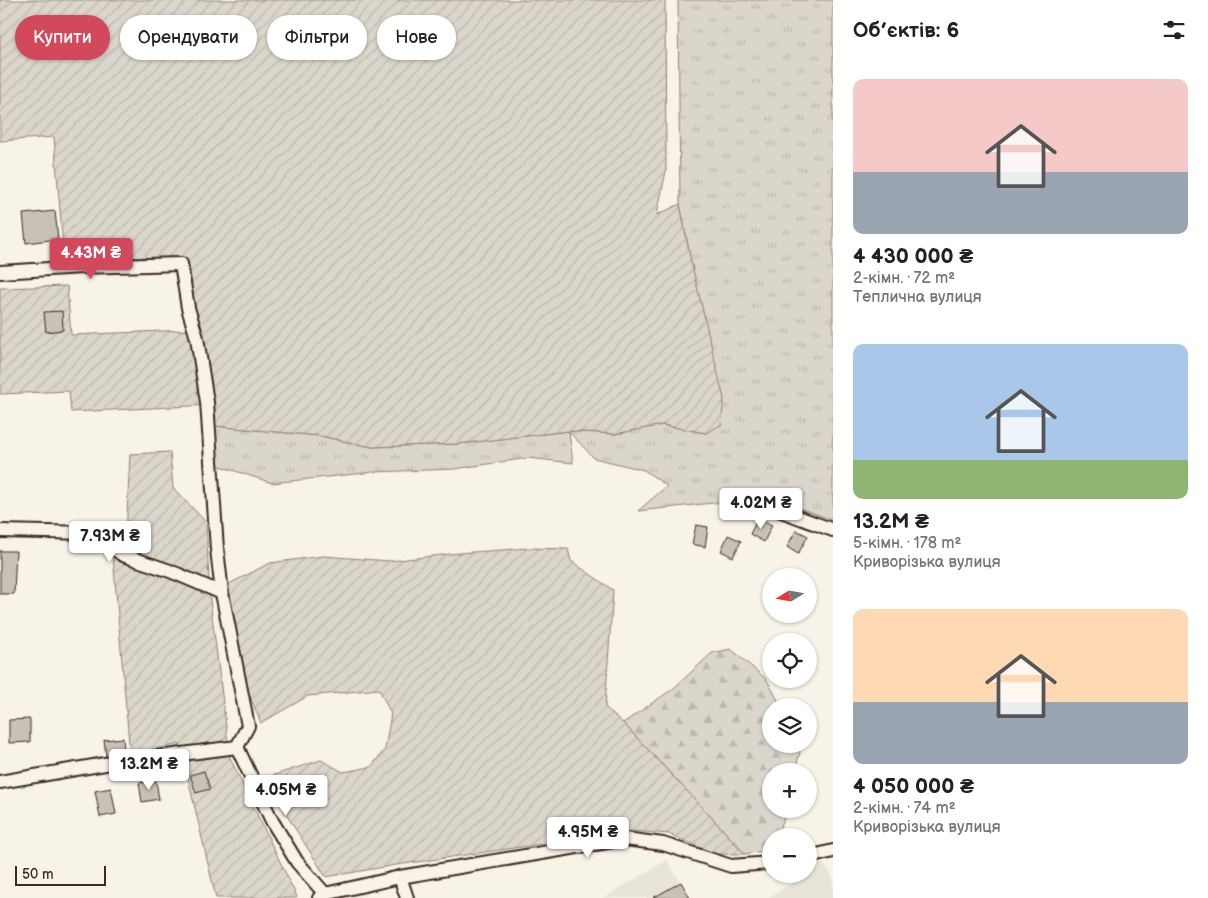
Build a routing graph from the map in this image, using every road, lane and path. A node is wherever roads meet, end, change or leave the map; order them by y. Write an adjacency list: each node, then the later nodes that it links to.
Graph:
1 (0, 272): 5 (street)
2 (765, 505): 3 (street)
3 (833, 530)
4 (0, 531): 5 (street)
5 (222, 593): 6 (street)
6 (237, 747): 7 (street); 12 (street)
7 (0, 782)
8 (833, 851): 9 (street)
9 (817, 855)
10 (762, 864): 11 (street)
11 (400, 877): 12 (street); 13 (street)
12 (322, 896)
13 (407, 898)

